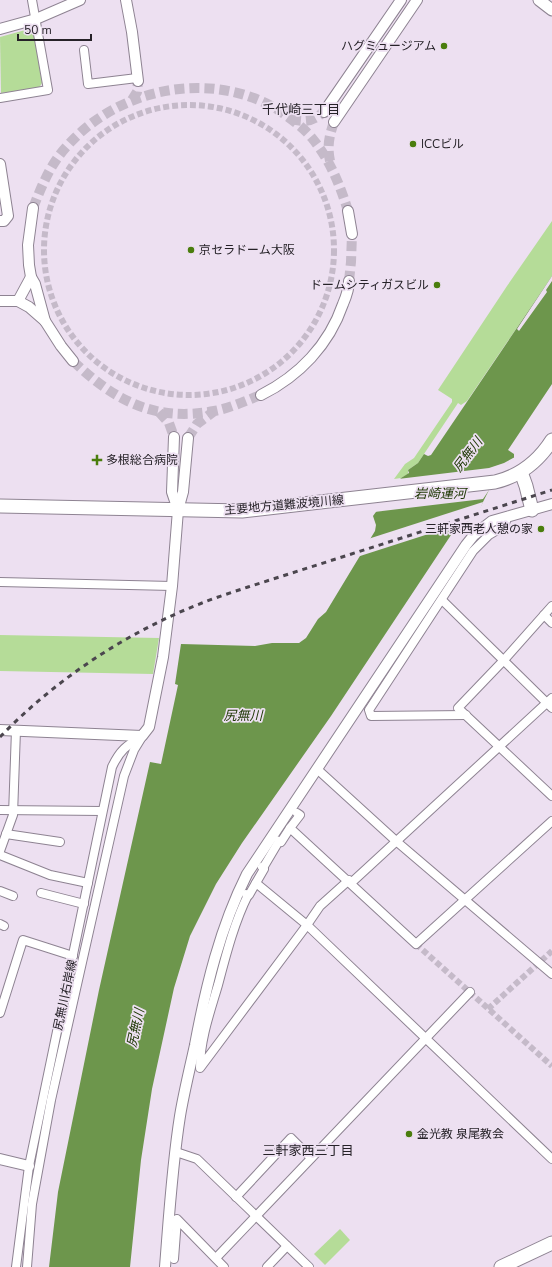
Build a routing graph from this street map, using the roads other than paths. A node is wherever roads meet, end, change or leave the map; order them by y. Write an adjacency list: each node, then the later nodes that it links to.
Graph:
1 (32, 0): 8 (street)
2 (80, 0): 8 (street)
3 (126, 0): 11 (street)
4 (401, 0): 13 (street)
5 (417, 0): 14 (street)
6 (539, 0): 7 (main road)
7 (552, 10)
8 (36, 19): 9 (street); 12 (street)
9 (0, 29)
10 (84, 50): 11 (street)
11 (138, 80)
12 (0, 98)
13 (324, 112)
14 (334, 122)
15 (0, 164): 18 (street)
16 (33, 208): 20 (street)
17 (348, 211): 19 (street)
18 (0, 221)
19 (352, 234)
20 (31, 277): 23 (street); 24 (street)
21 (349, 281): 26 (street)
22 (0, 301): 23 (street)
23 (18, 301): 24 (street)
24 (45, 322): 25 (street)
25 (74, 361)
26 (261, 396)
27 (174, 437): 33 (street)
28 (188, 438): 33 (street)
29 (550, 447): 30 (main road, 主要地方道難波境川線)
30 (521, 472): 33 (main road, 主要地方道難波境川線); 34 (main road)
31 (552, 504): 34 (street)
32 (0, 506): 33 (main road, 主要地方道難波境川線)
33 (178, 510): 37 (street)
34 (532, 510): 35 (street)
35 (508, 516): 38 (street); 49 (street)
36 (0, 582): 37 (street)
37 (172, 586): 47 (street)
38 (442, 600): 42 (street); 44 (street)
39 (552, 606): 40 (street)
40 (544, 615): 41 (street); 42 (street)
41 (552, 623)
42 (504, 660): 43 (street); 44 (street)
43 (550, 703): 48 (street)
44 (466, 715): 48 (street)
45 (0, 730): 46 (street)
46 (16, 730): 47 (street); 52 (street)
47 (142, 736): 53 (street, 尻無川右岸線); 89 (street, 尻無川右岸線)
48 (500, 746): 50 (street); 58 (street)
49 (317, 769): 56 (street); 58 (street)
50 (552, 796)
51 (0, 810): 52 (street)
52 (14, 811): 53 (street); 57 (street)
53 (102, 811): 63 (street, 尻無川右岸線)
54 (297, 814): 56 (street)
55 (552, 821): 68 (street)
56 (287, 825): 62 (street); 64 (street); 76 (street)
57 (6, 834): 59 (street); 60 (street)
58 (396, 841): 62 (street); 68 (street)
59 (60, 842)
60 (0, 851)
61 (0, 855): 63 (street)
62 (350, 882): 68 (street); 70 (street)
63 (88, 883): 69 (street, 尻無川右岸線)
64 (256, 883): 70 (street); 70 (street)
65 (0, 891): 67 (street)
66 (41, 893): 69 (street)
67 (13, 896)
68 (464, 900): 72 (street)
69 (84, 904): 71 (street, 尻無川右岸線)
70 (308, 925): 75 (street)
71 (73, 956): 74 (street); 80 (street, 尻無川右岸線)
72 (552, 974)
73 (470, 992): 75 (street)
74 (0, 1013)
75 (426, 1038): 77 (street); 78 (street)
76 (176, 1152): 81 (street); 90 (street)
77 (551, 1155)
78 (311, 1158): 81 (street); 82 (street)
79 (0, 1159): 80 (street)
80 (29, 1166): 88 (street, 尻無川右岸線)
81 (236, 1197): 82 (street)
82 (256, 1216): 84 (street); 85 (street)
83 (552, 1243): 93 (main road)
84 (287, 1246): 87 (street); 92 (street)
85 (216, 1258): 86 (street); 91 (street)
86 (174, 1259)
87 (307, 1266)
88 (16, 1267)
89 (26, 1267)
90 (165, 1267)
91 (224, 1267)
92 (267, 1267)
93 (501, 1267)

